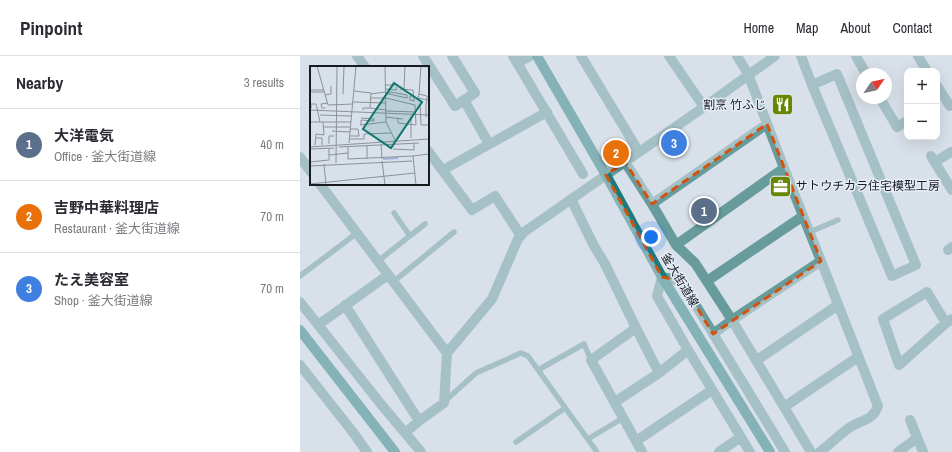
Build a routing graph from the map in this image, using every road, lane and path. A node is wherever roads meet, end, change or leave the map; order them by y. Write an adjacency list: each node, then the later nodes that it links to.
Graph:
1 (357, 56): 14 (street)
2 (423, 56): 20 (street)
3 (452, 56): 20 (street)
4 (530, 56): 13 (street)
5 (537, 56): 37 (street, 釜大街道線)
6 (581, 56): 29 (street)
7 (669, 56): 23 (street)
8 (737, 56): 17 (street)
9 (774, 56): 17 (street)
10 (801, 56): 18 (street)
11 (918, 56): 16 (street)
12 (858, 57): 15 (street)
13 (515, 60): 24 (street)
14 (365, 66)
15 (863, 68)
16 (925, 68)
17 (748, 74): 23 (street); 26 (street)
18 (812, 84): 18 (street)
19 (940, 91): 22 (street)
20 (464, 100): 27 (street)
21 (884, 104): 25 (street)
22 (950, 106)
23 (704, 107): 29 (street)
24 (547, 112): 27 (street); 36 (street)
25 (904, 122)
26 (767, 124): 33 (street); 41 (street)
27 (489, 144): 34 (street)
28 (429, 152): 34 (street)
29 (639, 152): 32 (street)
30 (951, 152): 39 (street)
31 (300, 157): 35 (street)
32 (625, 162): 37 (street); 41 (street)
33 (784, 168): 43 (street); 51 (street)
34 (443, 170): 50 (street)
35 (310, 171)
36 (583, 174)
37 (606, 175): 40 (street); 55 (street, 釜大街道線)
38 (324, 186): 48 (street)
39 (952, 190)
40 (571, 199): 50 (street); 64 (street)
41 (652, 204): 51 (street)
42 (394, 213): 49 (lane)
43 (803, 216): 47 (street); 57 (street)
44 (838, 220): 47 (lane)
45 (425, 224): 49 (lane)
46 (454, 232): 56 (lane)
47 (810, 232): 53 (street)
48 (357, 234): 52 (street); 54 (lane)
49 (410, 236): 52 (lane)
50 (521, 236): 68 (street)
51 (676, 245): 57 (street)
52 (378, 261): 56 (street)
53 (821, 261): 60 (street); 61 (street)
54 (300, 276)
55 (662, 277): 66 (street); 67 (street); 96 (street, 釜大街道線)
56 (391, 278): 59 (street); 68 (street)
57 (707, 280): 61 (street)
58 (300, 302): 63 (street)
59 (345, 305): 63 (street); 82 (street)
60 (838, 305): 69 (street); 71 (street)
61 (732, 320): 66 (street); 71 (street)
62 (949, 321): 62 (street)
63 (318, 325): 83 (street)
64 (636, 328): 70 (street); 74 (street)
65 (300, 330): 90 (street)
66 (713, 334): 97 (street)
67 (688, 350): 74 (street); 75 (street)
68 (447, 353): 77 (street)
69 (858, 357): 78 (street); 99 (street)
70 (591, 360): 73 (lane); 76 (street)
71 (757, 360): 78 (street)
72 (300, 364): 89 (street)
73 (538, 370): 77 (lane); 79 (lane)
74 (658, 372): 76 (street)
75 (712, 390): 84 (street); 87 (street)
76 (615, 402): 80 (street)
77 (444, 403): 82 (street)
78 (784, 407): 98 (street)
79 (566, 408): 86 (lane); 88 (lane)
80 (623, 418): 86 (lane); 87 (street)
81 (910, 420): 85 (street)
82 (419, 421): 83 (street)
83 (405, 434): 91 (street)
84 (741, 437): 94 (street); 95 (street)
85 (917, 438): 100 (street); 101 (street)
86 (588, 439): 92 (lane)
87 (636, 441): 93 (street)
88 (516, 442)
89 (367, 452)
90 (395, 452)
91 (421, 452)
92 (597, 452)
93 (642, 452)
94 (719, 452)
95 (750, 452)
96 (770, 452)
97 (785, 452)
98 (812, 452)
99 (820, 452)
100 (898, 452)
101 (923, 452)

